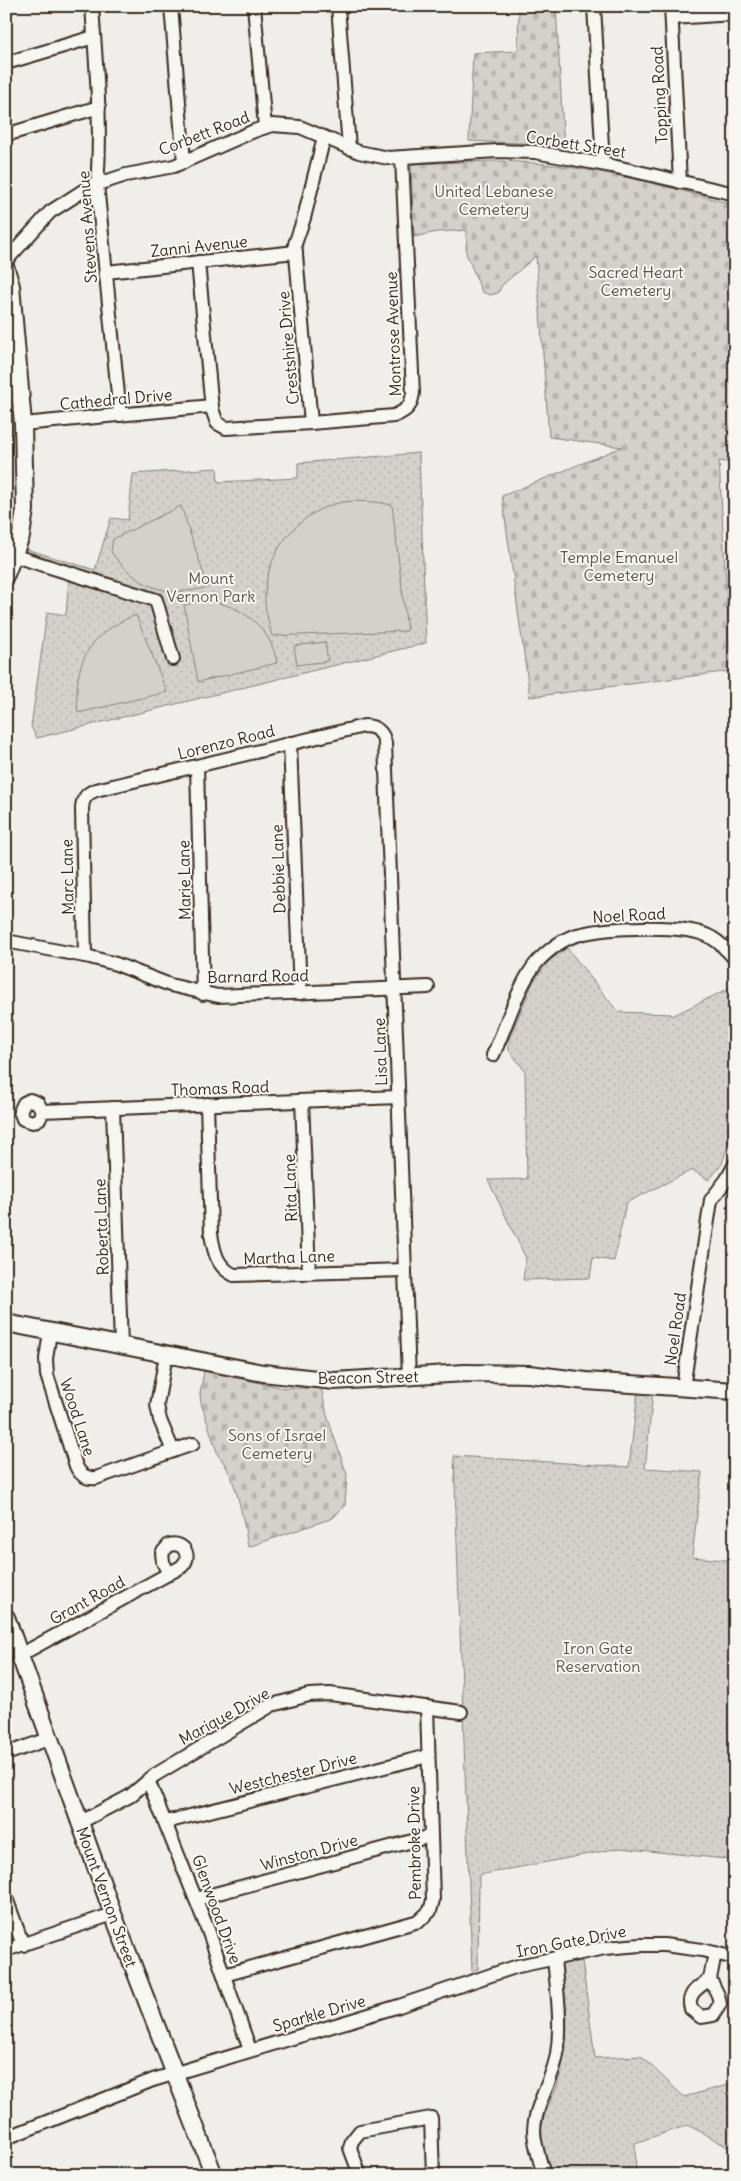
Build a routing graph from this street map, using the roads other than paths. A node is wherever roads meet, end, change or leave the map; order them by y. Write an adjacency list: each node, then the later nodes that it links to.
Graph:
1 (92, 6): 8 (street, Stevens Avenue)
2 (171, 6): 16 (street)
3 (254, 6): 11 (street)
4 (338, 6): 14 (street)
5 (594, 6): 17 (street)
6 (672, 12): 7 (street); 18 (street, Topping Road)
7 (734, 14)
8 (94, 37): 9 (street); 10 (street, Stevens Avenue)
9 (6, 63)
10 (99, 107): 12 (street); 19 (street, Stevens Avenue)
11 (265, 127): 13 (street, Corbett Road); 16 (street, Corbett Road)
12 (9, 134)
13 (324, 137): 14 (street, Corbett Road); 21 (street, Crestshire Drive)
14 (349, 148): 15 (street, Corbett Road)
15 (406, 157): 17 (street, Corbett Street); 29 (street, Montrose Avenue)
16 (184, 162): 19 (street, Corbett Road)
17 (602, 164): 18 (street, Corbett Street)
18 (680, 182): 20 (street, Corbett Street)
19 (97, 184): 22 (street, Corbett Road); 25 (street, Stevens Avenue)
20 (735, 194)
21 (296, 252): 23 (street, Zanni Avenue); 29 (street, Crestshire Drive)
22 (6, 261)
23 (198, 262): 25 (street, Zanni Avenue); 27 (street, Crestshire Drive)
24 (6, 268): 26 (main road)
25 (106, 272): 28 (street, Stevens Avenue)
26 (10, 303): 30 (main road)
27 (212, 406): 28 (street, Cathedral Drive); 29 (street, Crestshire Drive)
28 (120, 415): 30 (street, Cathedral Drive)
29 (312, 423)
30 (23, 424): 31 (main road)
31 (14, 556): 32 (main road); 33 (street)
32 (6, 574)
33 (173, 660)
34 (377, 729): 35 (street, Lorenzo Road); 42 (street, Lisa Lane)
35 (290, 744): 36 (street, Lorenzo Road); 43 (street, Debbie Lane)
36 (197, 766): 37 (street, Lorenzo Road); 44 (street, Marie Lane)
37 (85, 797): 39 (street, Marc Lane)
38 (6, 941): 39 (street, Barnard Road)
39 (85, 956): 44 (street, Barnard Road)
40 (735, 958): 45 (street, Noel Road)
41 (428, 987): 42 (street, Barnard Road)
42 (394, 988): 43 (street, Barnard Road); 46 (street, Lisa Lane)
43 (300, 993): 44 (street, Barnard Road)
44 (203, 994)
45 (493, 1055)
46 (398, 1097): 47 (street, Thomas Road); 52 (street, Lisa Lane)
47 (302, 1101): 48 (street, Thomas Road); 53 (street, Rita Lane)
48 (207, 1104): 49 (street, Thomas Road); 53 (street, Martha Lane)
49 (113, 1108): 50 (street, Thomas Road); 56 (street, Roberta Lane)
50 (42, 1111)
51 (735, 1164): 59 (street, Noel Road)
52 (405, 1270): 53 (street, Martha Lane); 58 (street, Lisa Lane)
53 (309, 1273)
54 (6, 1323): 55 (main road, Beacon Street)
55 (50, 1332): 56 (main road, Beacon Street); 62 (street, Wood Lane)
56 (121, 1346): 57 (main road, Beacon Street)
57 (166, 1354): 58 (main road, Beacon Street); 62 (street)
58 (409, 1378): 59 (main road, Beacon Street)
59 (682, 1388): 60 (main road, Beacon Street)
60 (735, 1391)
61 (193, 1444): 62 (street, Wood Lane)
62 (173, 1451)
63 (169, 1574): 65 (street, Grant Road)
64 (6, 1617): 65 (main road, Mount Vernon Street)
65 (20, 1655): 68 (main road, Mount Vernon Street)
66 (427, 1707): 67 (street, Marique Drive); 70 (street, Pembroke Drive); 71 (street, Marique Drive)
67 (461, 1712)
68 (51, 1738): 69 (street); 73 (main road, Mount Vernon Street)
69 (6, 1754)
70 (428, 1756): 72 (street, Westchester Drive); 74 (street, Pembroke Drive)
71 (148, 1780): 72 (street, Glenwood Drive); 73 (street, Marique Drive)
72 (166, 1822): 76 (street, Glenwood Drive)
73 (79, 1823): 77 (main road, Mount Vernon Street)
74 (431, 1836): 76 (street, Winston Drive); 83 (street, Pembroke Drive)
75 (6, 1898): 78 (street)
76 (196, 1899): 83 (street, Glenwood Drive)
77 (113, 1914): 78 (street); 87 (main road, Mount Vernon Street)
78 (23, 1945): 79 (street)
79 (6, 1950)
80 (715, 1953): 81 (street, Iron Gate Drive); 82 (street, Iron Gate Drive); 84 (street)
81 (735, 1958)
82 (554, 1959): 85 (street, Iron Gate Drive); 92 (street)
83 (224, 1975): 86 (street, Glenwood Drive)
84 (710, 1979)
85 (473, 1981): 86 (street, Sparkle Drive)
86 (250, 2050): 87 (street, Sparkle Drive)
87 (174, 2074): 88 (street, Sparkle Drive); 89 (main road, Mount Vernon Street)
88 (6, 2138)
89 (214, 2175)
90 (360, 2175): 91 (street)
91 (433, 2175)
92 (544, 2175)

